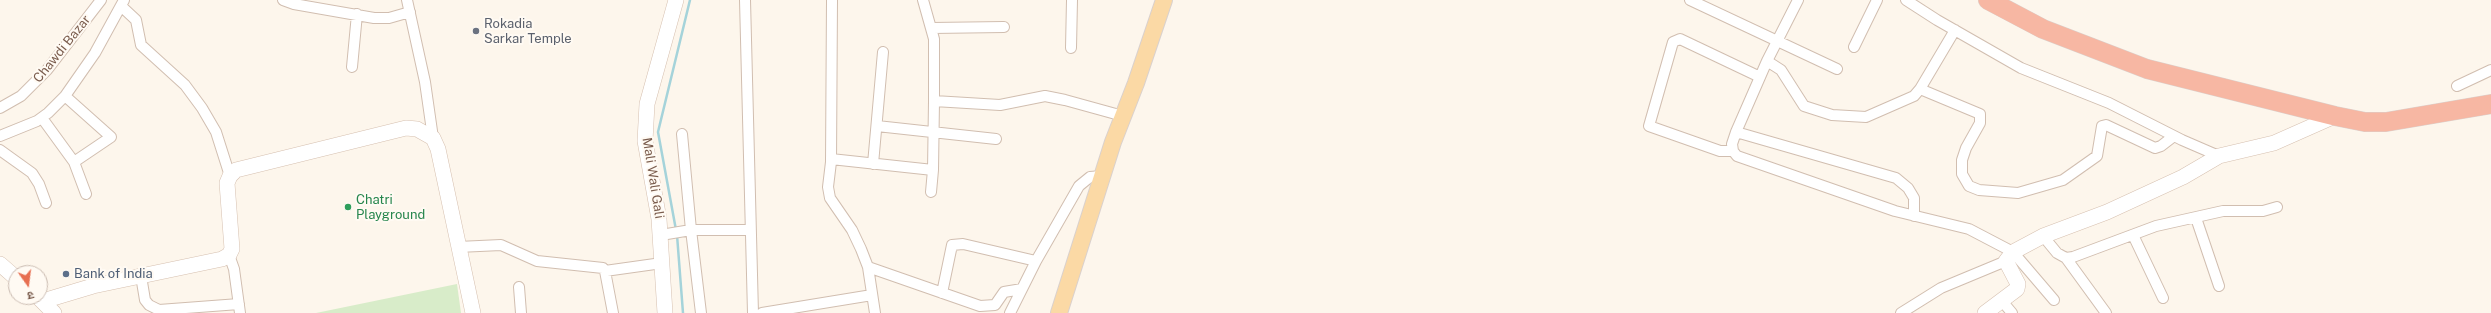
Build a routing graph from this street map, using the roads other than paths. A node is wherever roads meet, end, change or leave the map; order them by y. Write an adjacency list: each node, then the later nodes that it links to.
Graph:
1 (101, 0): 35 (street, Chawdi Bazar)
2 (283, 0): 17 (street)
3 (407, 0): 16 (street)
4 (676, 0): 63 (street, Mali Wali Gali)
5 (745, 0): 62 (street)
6 (832, 0): 50 (street)
7 (923, 0): 19 (street)
8 (1072, 0): 23 (street)
9 (1164, 0): 36 (main road)
10 (1690, 0): 21 (street)
11 (1798, 0): 21 (street)
12 (1877, 0): 22 (street)
13 (1906, 0): 20 (street)
14 (1988, 0): 37 (highway)
15 (123, 3): 32 (street); 54 (street)
16 (410, 12): 17 (street); 45 (street)
17 (357, 14): 26 (street)
18 (1004, 27): 19 (street)
19 (932, 28): 33 (street)
20 (1955, 30): 31 (street); 44 (street)
21 (1776, 42): 25 (street); 27 (street)
22 (1854, 47)
23 (1071, 48)
24 (883, 52): 39 (street)
25 (1767, 60): 29 (street); 31 (street)
26 (352, 67)
27 (1837, 69)
28 (2491, 70): 30 (street)
29 (1760, 77): 40 (street); 48 (street)
30 (2457, 86)
31 (1920, 89): 44 (street)
32 (65, 96): 38 (street); 51 (street)
33 (934, 101): 36 (street); 41 (street)
34 (2491, 104): 37 (highway)
35 (0, 108)
36 (1123, 116): 55 (main road)
37 (2335, 116): 49 (street)
38 (42, 118): 43 (street); 51 (street)
39 (876, 126): 41 (street); 52 (street)
40 (1736, 132): 48 (street); 60 (street)
41 (935, 133): 46 (street); 53 (street)
42 (682, 134): 63 (street)
43 (0, 136)
44 (2174, 136): 49 (street)
45 (433, 138): 54 (street); 66 (street)
46 (996, 139)
47 (0, 150): 58 (street)
48 (1732, 152): 60 (street)
49 (2218, 156): 65 (street)
50 (831, 159): 52 (street); 73 (street)
51 (74, 162): 57 (street)
52 (872, 164): 53 (street)
53 (933, 170): 56 (street)
54 (230, 176): 67 (street)
55 (1102, 176): 70 (street); 98 (main road)
56 (931, 192)
57 (86, 194)
58 (46, 203)
59 (2277, 207): 61 (street)
60 (1914, 216): 68 (street)
61 (2196, 218): 64 (street); 77 (street)
62 (750, 230): 63 (street); 94 (street)
63 (676, 232): 71 (street, Mali Wali Gali); 93 (street)
64 (2133, 235): 69 (street); 83 (street)
65 (2043, 236): 68 (street); 69 (street)
66 (458, 246): 75 (street); 89 (street)
67 (229, 255): 76 (street); 87 (street)
68 (2009, 256): 84 (street); 86 (street); 99 (street)
69 (2066, 258): 101 (street)
70 (1036, 261): 79 (street); 80 (street)
71 (662, 263): 75 (street); 92 (street, Mali Wali Gali)
72 (0, 264): 74 (street)
73 (868, 266): 80 (street); 81 (street)
74 (8, 271)
75 (605, 271): 91 (street)
76 (141, 276): 82 (street); 87 (street)
77 (2219, 286)
78 (519, 287): 90 (street)
79 (1022, 289): 80 (street); 97 (street)
80 (942, 293)
81 (872, 295): 95 (street); 96 (street)
82 (48, 297)
83 (2163, 298)
84 (2054, 300)
85 (46, 305): 88 (street)
86 (2007, 307): 100 (street)
87 (239, 308)
88 (54, 313)
89 (473, 313)
90 (521, 313)
91 (613, 313)
92 (665, 313)
93 (701, 313)
94 (753, 313)
95 (762, 313)
96 (875, 313)
97 (1010, 313)
98 (1059, 313)
99 (1901, 313)
100 (1985, 313)
101 (2106, 313)

